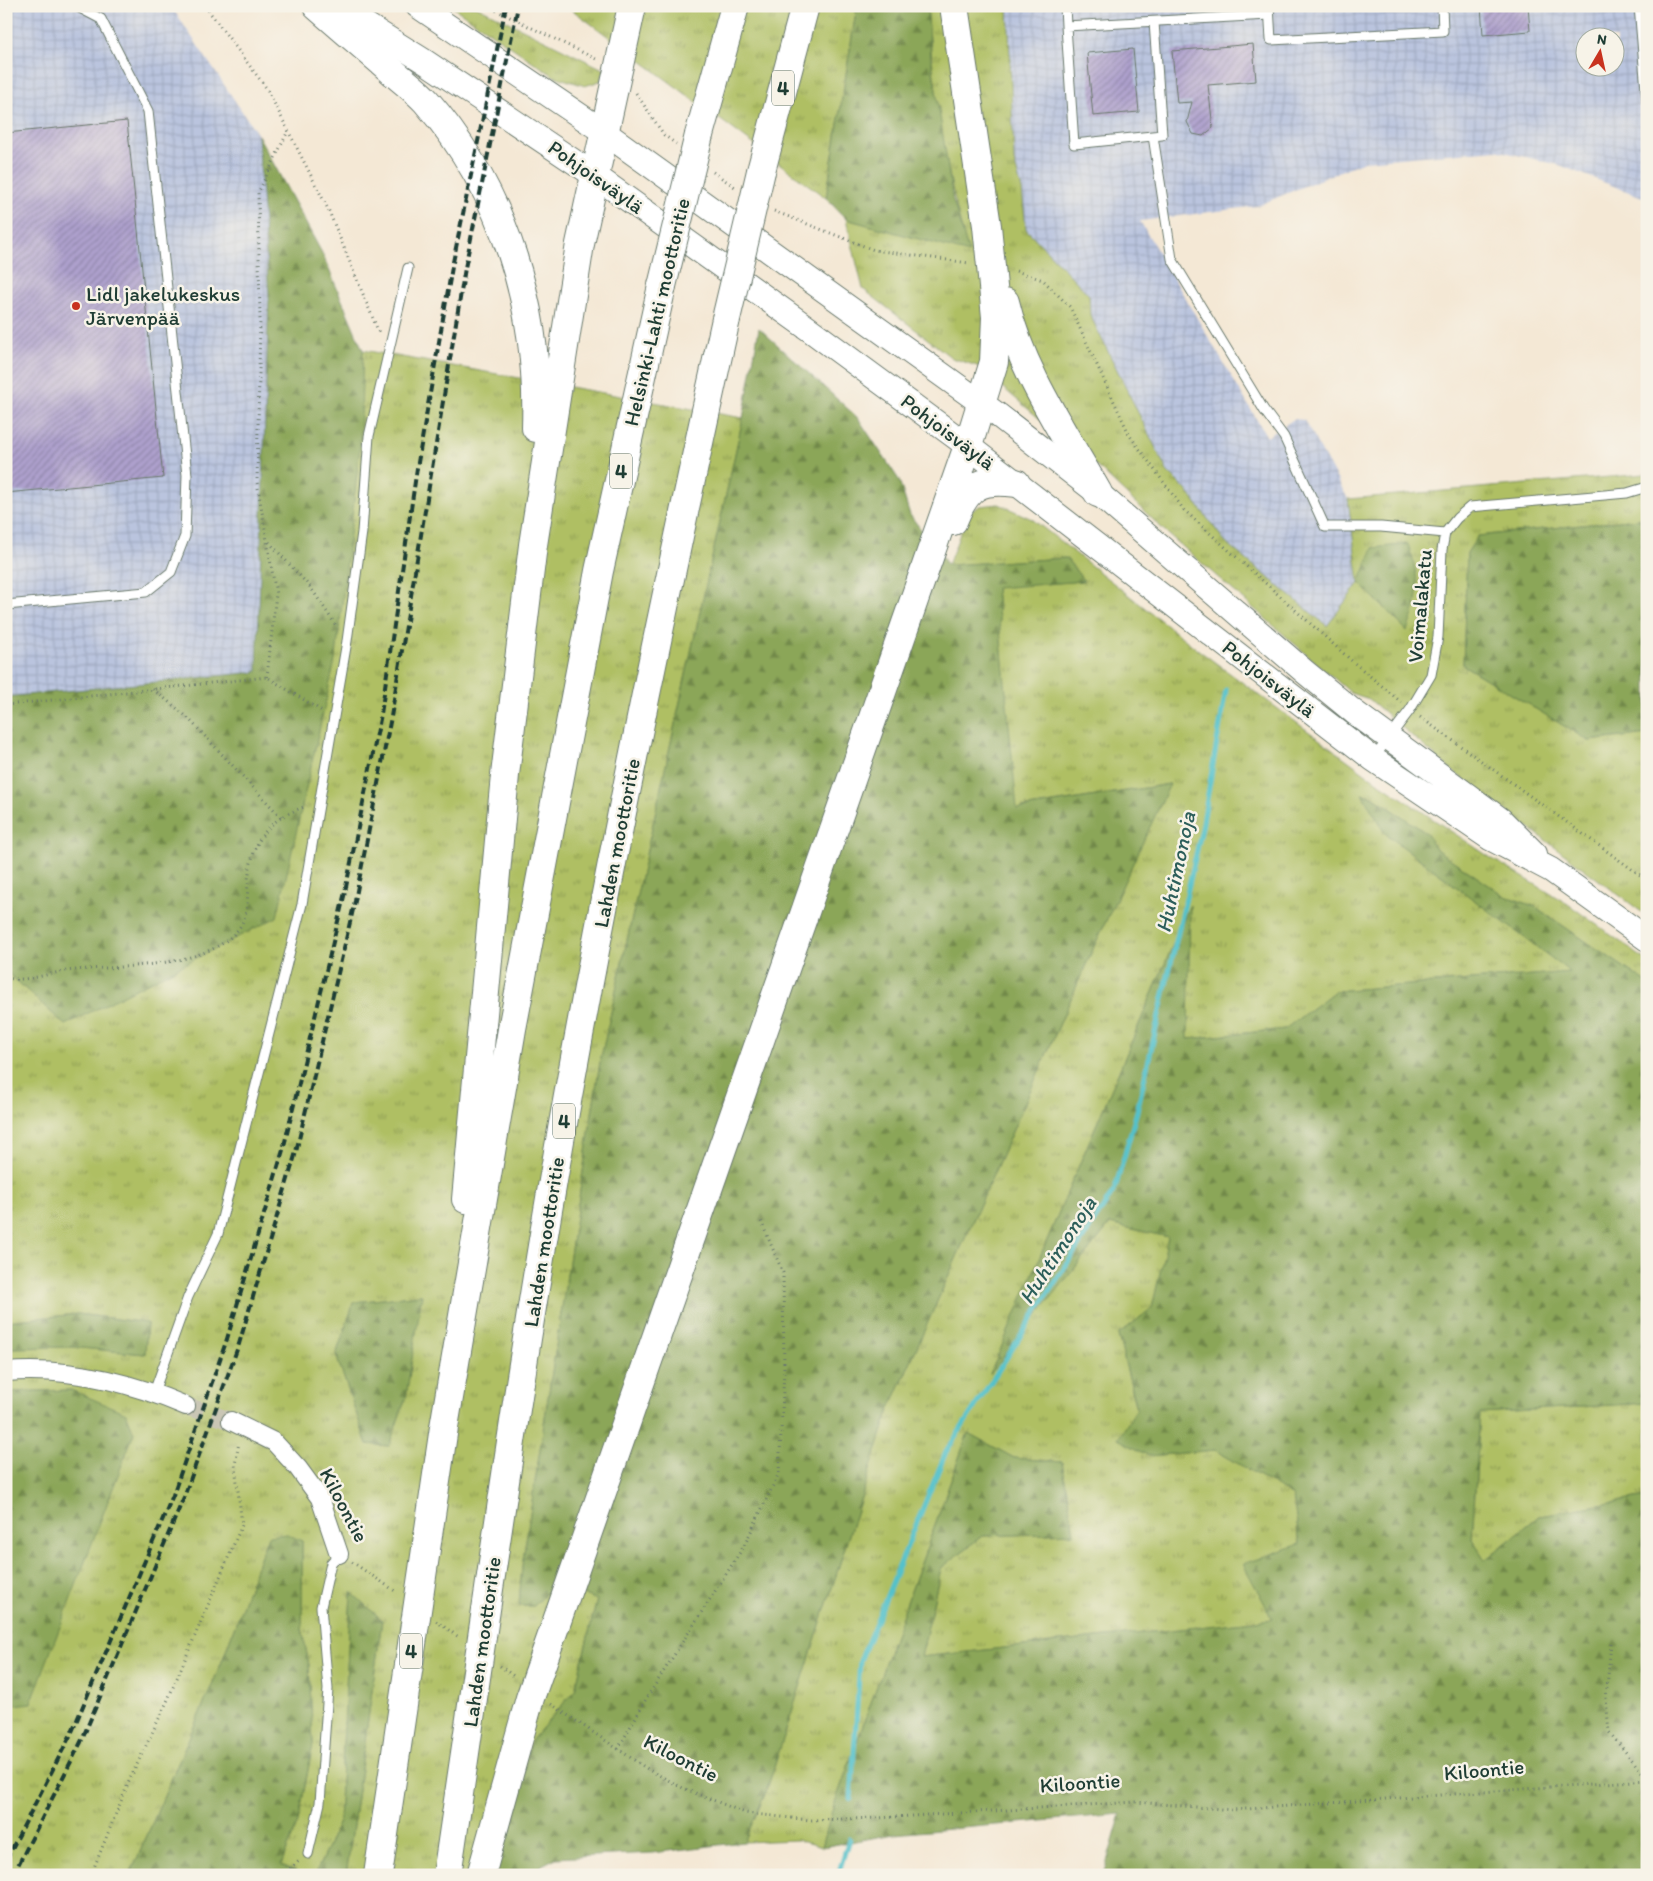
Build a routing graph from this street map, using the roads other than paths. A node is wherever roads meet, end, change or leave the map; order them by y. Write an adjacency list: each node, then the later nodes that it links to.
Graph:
1 (76, 6): 29 (lane)
2 (317, 6): 27 (highway)
3 (336, 6): 18 (main road, Pohjoisväylä)
4 (418, 6): 16 (main road, Pohjoisväylä)
5 (632, 6): 16 (highway)
6 (735, 6): 38 (highway, Helsinki-Lahti moottoritie / 4, bridge)
7 (805, 6): 42 (highway, Lahden moottoritie / 4, bridge)
8 (954, 6): 19 (highway)
9 (1065, 6): 14 (lane)
10 (1442, 6): 12 (lane)
11 (1638, 6): 15 (lane)
12 (1269, 10): 13 (lane)
13 (1154, 22): 14 (lane); 17 (lane)
14 (1066, 26): 17 (lane)
15 (1647, 102)
16 (604, 132): 18 (highway); 21 (main road, Pohjoisväylä)
17 (1153, 136): 26 (lane)
18 (594, 175): 22 (main road, Pohjoisväylä); 27 (highway)
19 (986, 226): 21 (highway); 25 (highway)
20 (408, 268): 35 (lane)
21 (982, 404): 22 (highway); 25 (main road, Pohjoisväylä)
22 (968, 446): 23 (main road, Pohjoisväylä); 28 (highway)
23 (1016, 483): 28 (highway); 31 (main road, Pohjoisväylä)
24 (1647, 487): 26 (lane, Voimalakatu)
25 (1098, 493): 30 (main road, Pohjoisväylä)
26 (1445, 533): 30 (lane, Voimalakatu)
27 (532, 545): 38 (highway)
28 (932, 550): 43 (highway)
29 (6, 605)
30 (1389, 738): 31 (lane, Voimalakatu); 32 (main road, Pohjoisväylä)
31 (1374, 759): 32 (main road, Pohjoisväylä)
32 (1551, 870): 33 (main road, Pohjoisväylä)
33 (1647, 938)
34 (6, 1372): 35 (street)
35 (154, 1392): 36 (street)
36 (186, 1406)
37 (237, 1423): 39 (street, Kiloontie)
38 (444, 1427): 41 (highway, 4)
39 (339, 1554): 40 (lane)
40 (308, 1854)
41 (378, 1875)
42 (447, 1875)
43 (481, 1875)

